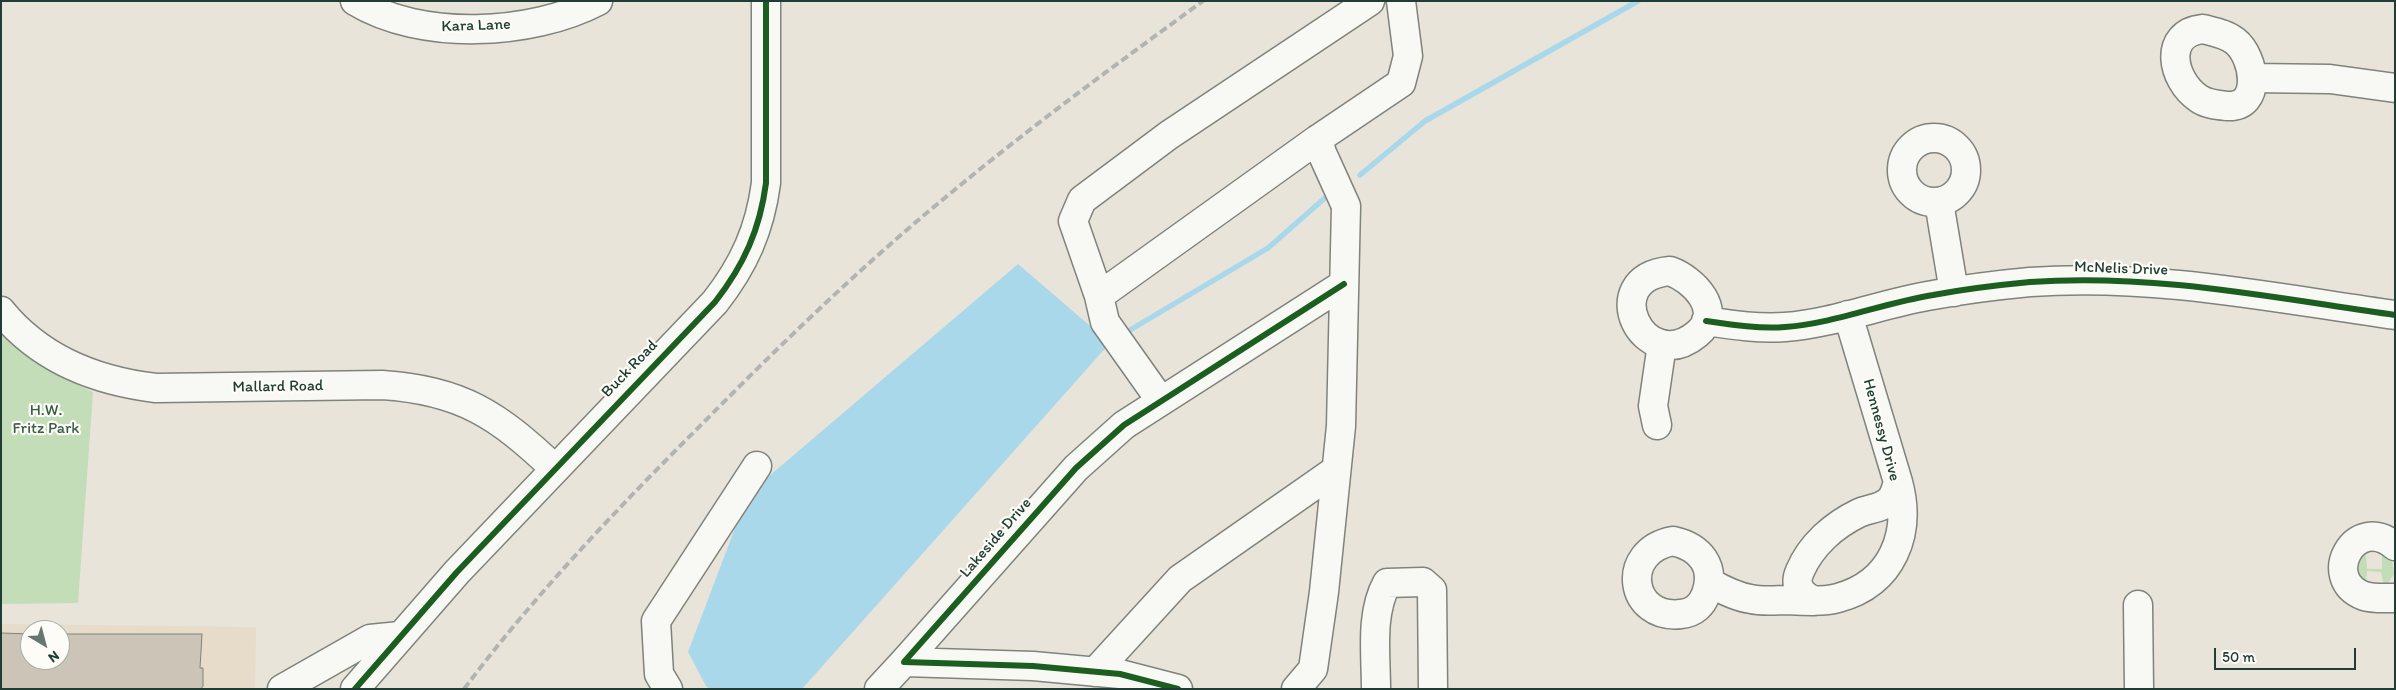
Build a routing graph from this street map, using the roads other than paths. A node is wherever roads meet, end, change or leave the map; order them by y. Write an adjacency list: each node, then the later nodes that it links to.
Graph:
1 (355, 1): 2 (street, Kara Lane)
2 (598, 1)
3 (766, 1): 21 (street, Buck Road)
4 (1370, 1): 12 (street)
5 (1401, 1): 8 (street)
6 (2252, 78): 7 (street)
7 (2395, 88)
8 (1320, 146): 10 (street); 12 (street)
9 (1939, 202): 11 (street)
10 (1344, 284): 18 (street, Lakeside Drive); 22 (street)
11 (1954, 292): 14 (street, McNelis Drive); 15 (street, McNelis Drive)
12 (1099, 296): 18 (street)
13 (1, 311): 21 (street, Mallard Road)
14 (1848, 315): 16 (street, McNelis Drive); 23 (street, Hennessy Drive)
15 (2395, 315)
16 (1706, 321): 17 (street); 17 (street)
17 (1662, 344): 19 (street)
18 (1161, 401): 30 (street, Lakeside Drive)
19 (1657, 425)
20 (757, 466): 31 (street)
21 (554, 468): 29 (street, Buck Road)
22 (1336, 470): 32 (street); 38 (street)
23 (1898, 482): 26 (street, Hennessy Drive); 26 (street)
24 (2395, 546): 27 (street)
25 (1709, 582): 26 (street)
26 (1806, 594)
27 (2395, 598)
28 (2138, 605): 41 (street)
29 (400, 636): 33 (street); 34 (street, Buck Road)
30 (904, 662): 32 (street); 36 (street, Lakeside Drive)
31 (663, 677): 35 (street)
32 (1107, 678): 37 (street)
33 (282, 689)
34 (355, 689)
35 (642, 689)
36 (879, 689)
37 (1178, 689)
38 (1296, 689)
39 (1376, 689): 40 (street)
40 (1433, 689)
41 (2139, 689)

